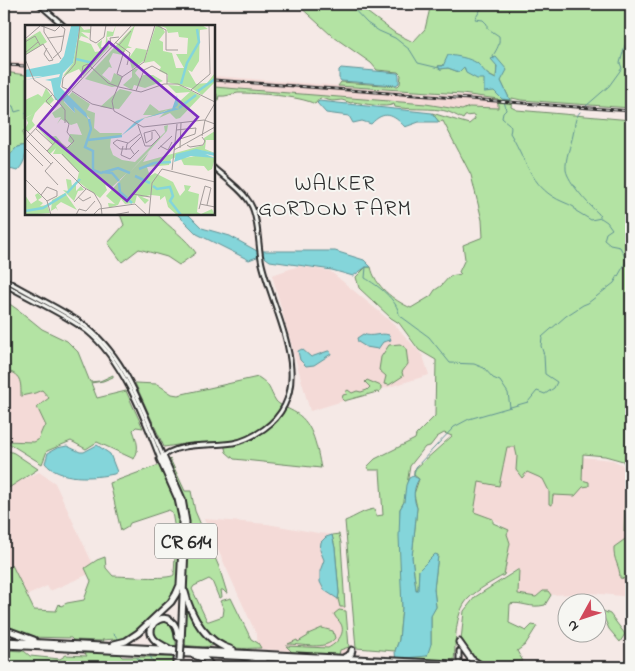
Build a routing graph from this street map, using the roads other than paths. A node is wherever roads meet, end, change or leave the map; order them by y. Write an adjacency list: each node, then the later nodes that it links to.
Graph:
1 (39, 4): 2 (main road)
2 (63, 25)
3 (215, 169): 6 (main road)
4 (4, 279): 6 (main road, CR 614)
5 (4, 284): 6 (main road, CR 614)
6 (161, 457): 7 (highway, CR 614); 8 (highway, CR 614)
7 (182, 547): 11 (highway); 14 (highway)
8 (184, 585): 11 (highway); 17 (highway)
9 (4, 628): 10 (highway)
10 (42, 642): 13 (highway); 14 (highway)
11 (179, 642): 15 (highway); 26 (highway, bridge)
12 (459, 642): 16 (highway)
13 (5, 644): 18 (highway)
14 (104, 646): 15 (highway)
15 (174, 650): 17 (highway)
16 (462, 651): 24 (main road); 25 (highway)
17 (243, 652): 19 (highway)
18 (189, 654): 20 (highway); 27 (highway)
19 (341, 658): 21 (highway); 21 (highway)
20 (274, 659): 22 (highway); 28 (highway)
21 (363, 661): 22 (highway); 23 (highway); 23 (highway); 29 (highway)
22 (349, 662): 29 (highway)
23 (400, 663): 24 (highway); 30 (highway)
24 (459, 666): 25 (highway)
25 (487, 666): 31 (highway)
26 (178, 667)
27 (212, 667)
28 (240, 667)
29 (358, 667)
30 (448, 667)
31 (513, 667)

